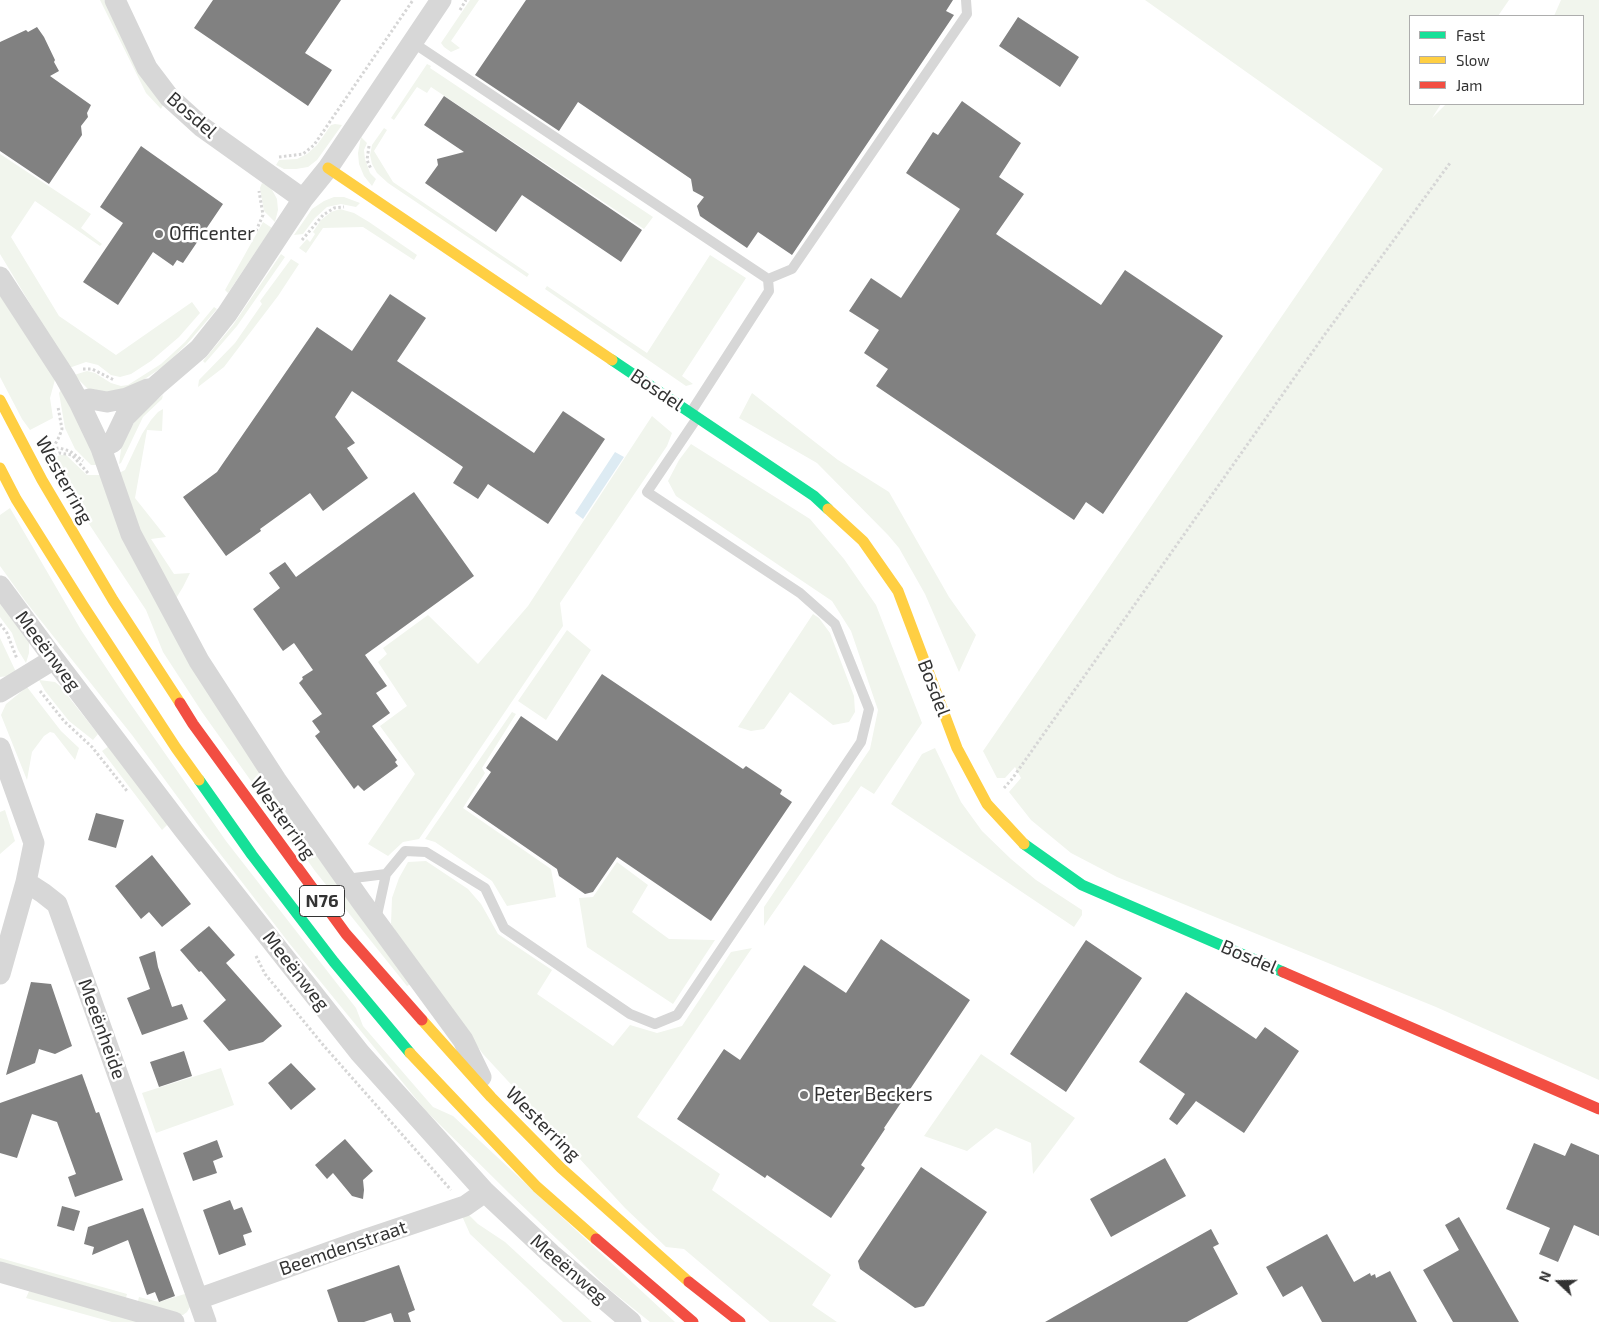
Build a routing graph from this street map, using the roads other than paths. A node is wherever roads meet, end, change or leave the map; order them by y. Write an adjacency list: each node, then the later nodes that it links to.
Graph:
1 (115, 0): 6 (street, Bosdel)
2 (441, 0): 4 (street)
3 (966, 0): 8 (lane)
4 (412, 42): 5 (street); 8 (lane)
5 (328, 168): 6 (street); 12 (main road, Bosdel)
6 (303, 199): 9 (street)
7 (0, 277): 11 (street)
8 (768, 280): 12 (lane)
9 (157, 385): 11 (street); 13 (street)
10 (0, 400): 24 (main road, Westerring / N76)
11 (79, 402): 13 (street)
12 (693, 415): 19 (lane); 25 (main road, Bosdel)
13 (101, 448): 20 (street)
14 (0, 468): 32 (main road, N76)
15 (0, 586): 16 (street, Meeënweg)
16 (54, 659): 17 (street); 26 (street, Meeënweg)
17 (0, 692)
18 (1, 752): 21 (street)
19 (386, 874): 20 (lane); 22 (lane)
20 (346, 879): 22 (street)
21 (26, 882): 23 (street); 28 (street, Meeënheide)
22 (376, 921): 24 (street)
23 (0, 974)
24 (491, 1097): 33 (main road, Westerring / N76)
25 (1599, 1109)
26 (485, 1192): 28 (street, Beemdenstraat); 31 (street, Meeënweg)
27 (0, 1272): 29 (street)
28 (198, 1299): 30 (street, Meeënheide)
29 (174, 1322)
30 (206, 1322)
31 (630, 1322)
32 (693, 1322)
33 (740, 1322)

